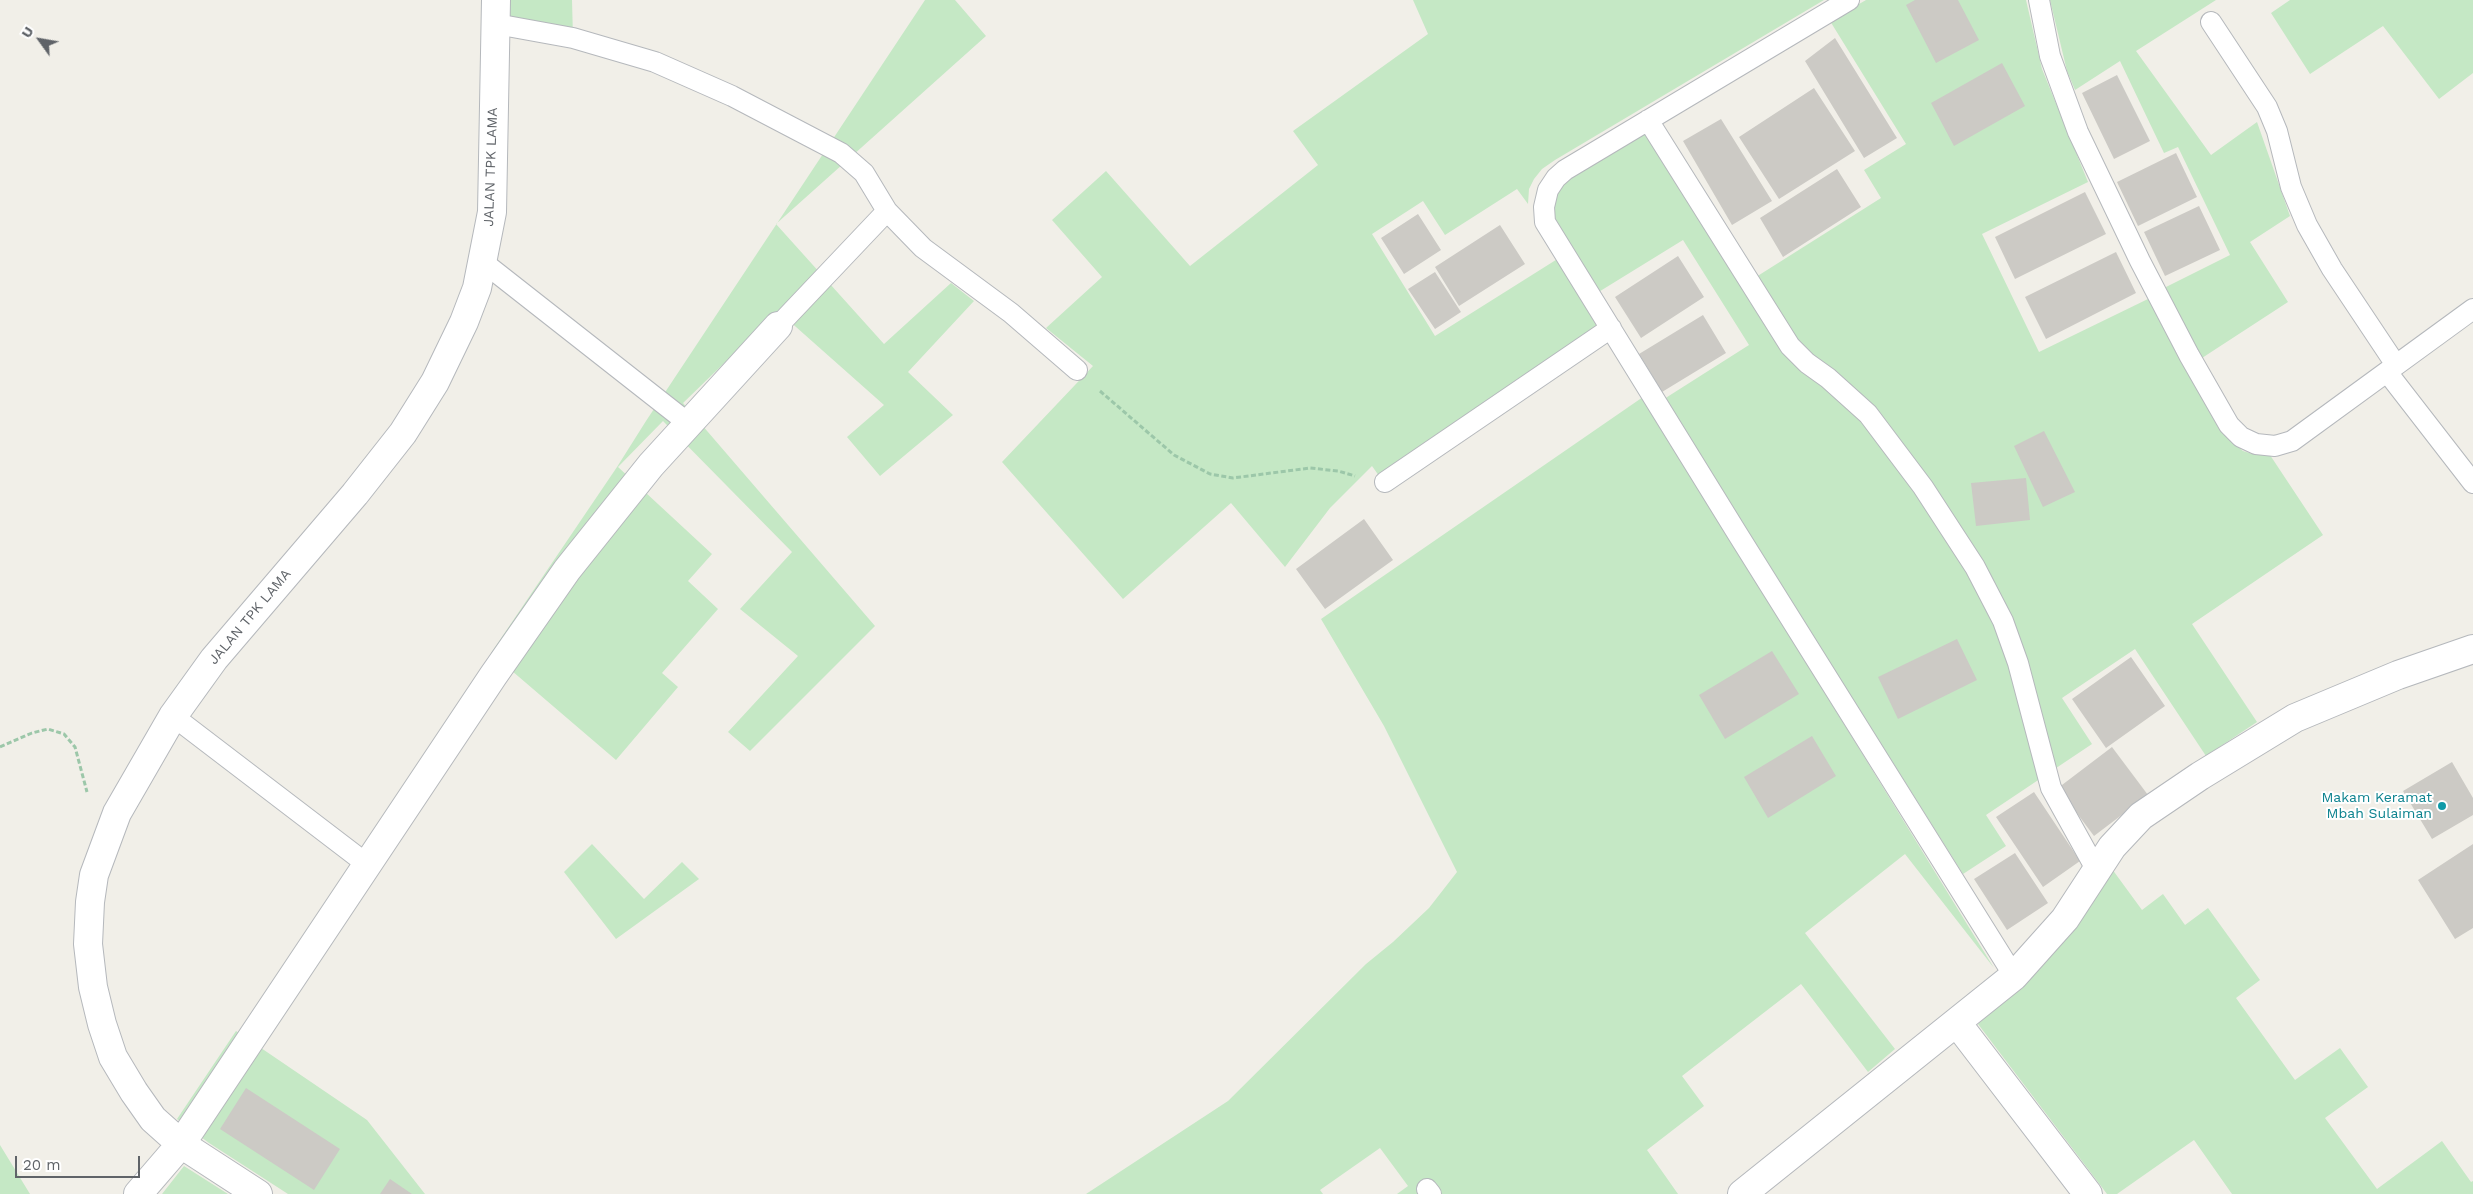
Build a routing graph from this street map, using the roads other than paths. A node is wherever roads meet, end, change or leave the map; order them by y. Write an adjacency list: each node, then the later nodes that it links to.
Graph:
1 (1849, 0): 5 (lane)
2 (2039, 0): 11 (lane)
3 (496, 12): 6 (lane); 7 (street, JALAN TPK LAMA)
4 (2211, 22): 11 (lane)
5 (1648, 120): 10 (lane); 19 (lane)
6 (887, 211): 9 (lane); 12 (lane)
7 (483, 262): 13 (lane); 17 (street, JALAN TPK LAMA)
8 (2473, 309): 11 (lane)
9 (778, 326): 13 (street)
10 (1611, 328): 14 (lane); 20 (lane)
11 (2391, 369): 15 (lane)
12 (1077, 370)
13 (688, 423): 18 (street)
14 (1384, 482)
15 (2473, 483)
16 (2473, 649): 19 (street)
17 (173, 716): 18 (lane); 22 (street, JALAN TPK LAMA)
18 (368, 864): 22 (street)
19 (2097, 871): 20 (street)
20 (2014, 976): 21 (street)
21 (1957, 1023): 25 (street); 26 (street)
22 (181, 1144): 23 (street); 24 (street, JALAN TPK LAMA)
23 (138, 1194)
24 (258, 1194)
25 (1742, 1194)
26 (2088, 1194)

